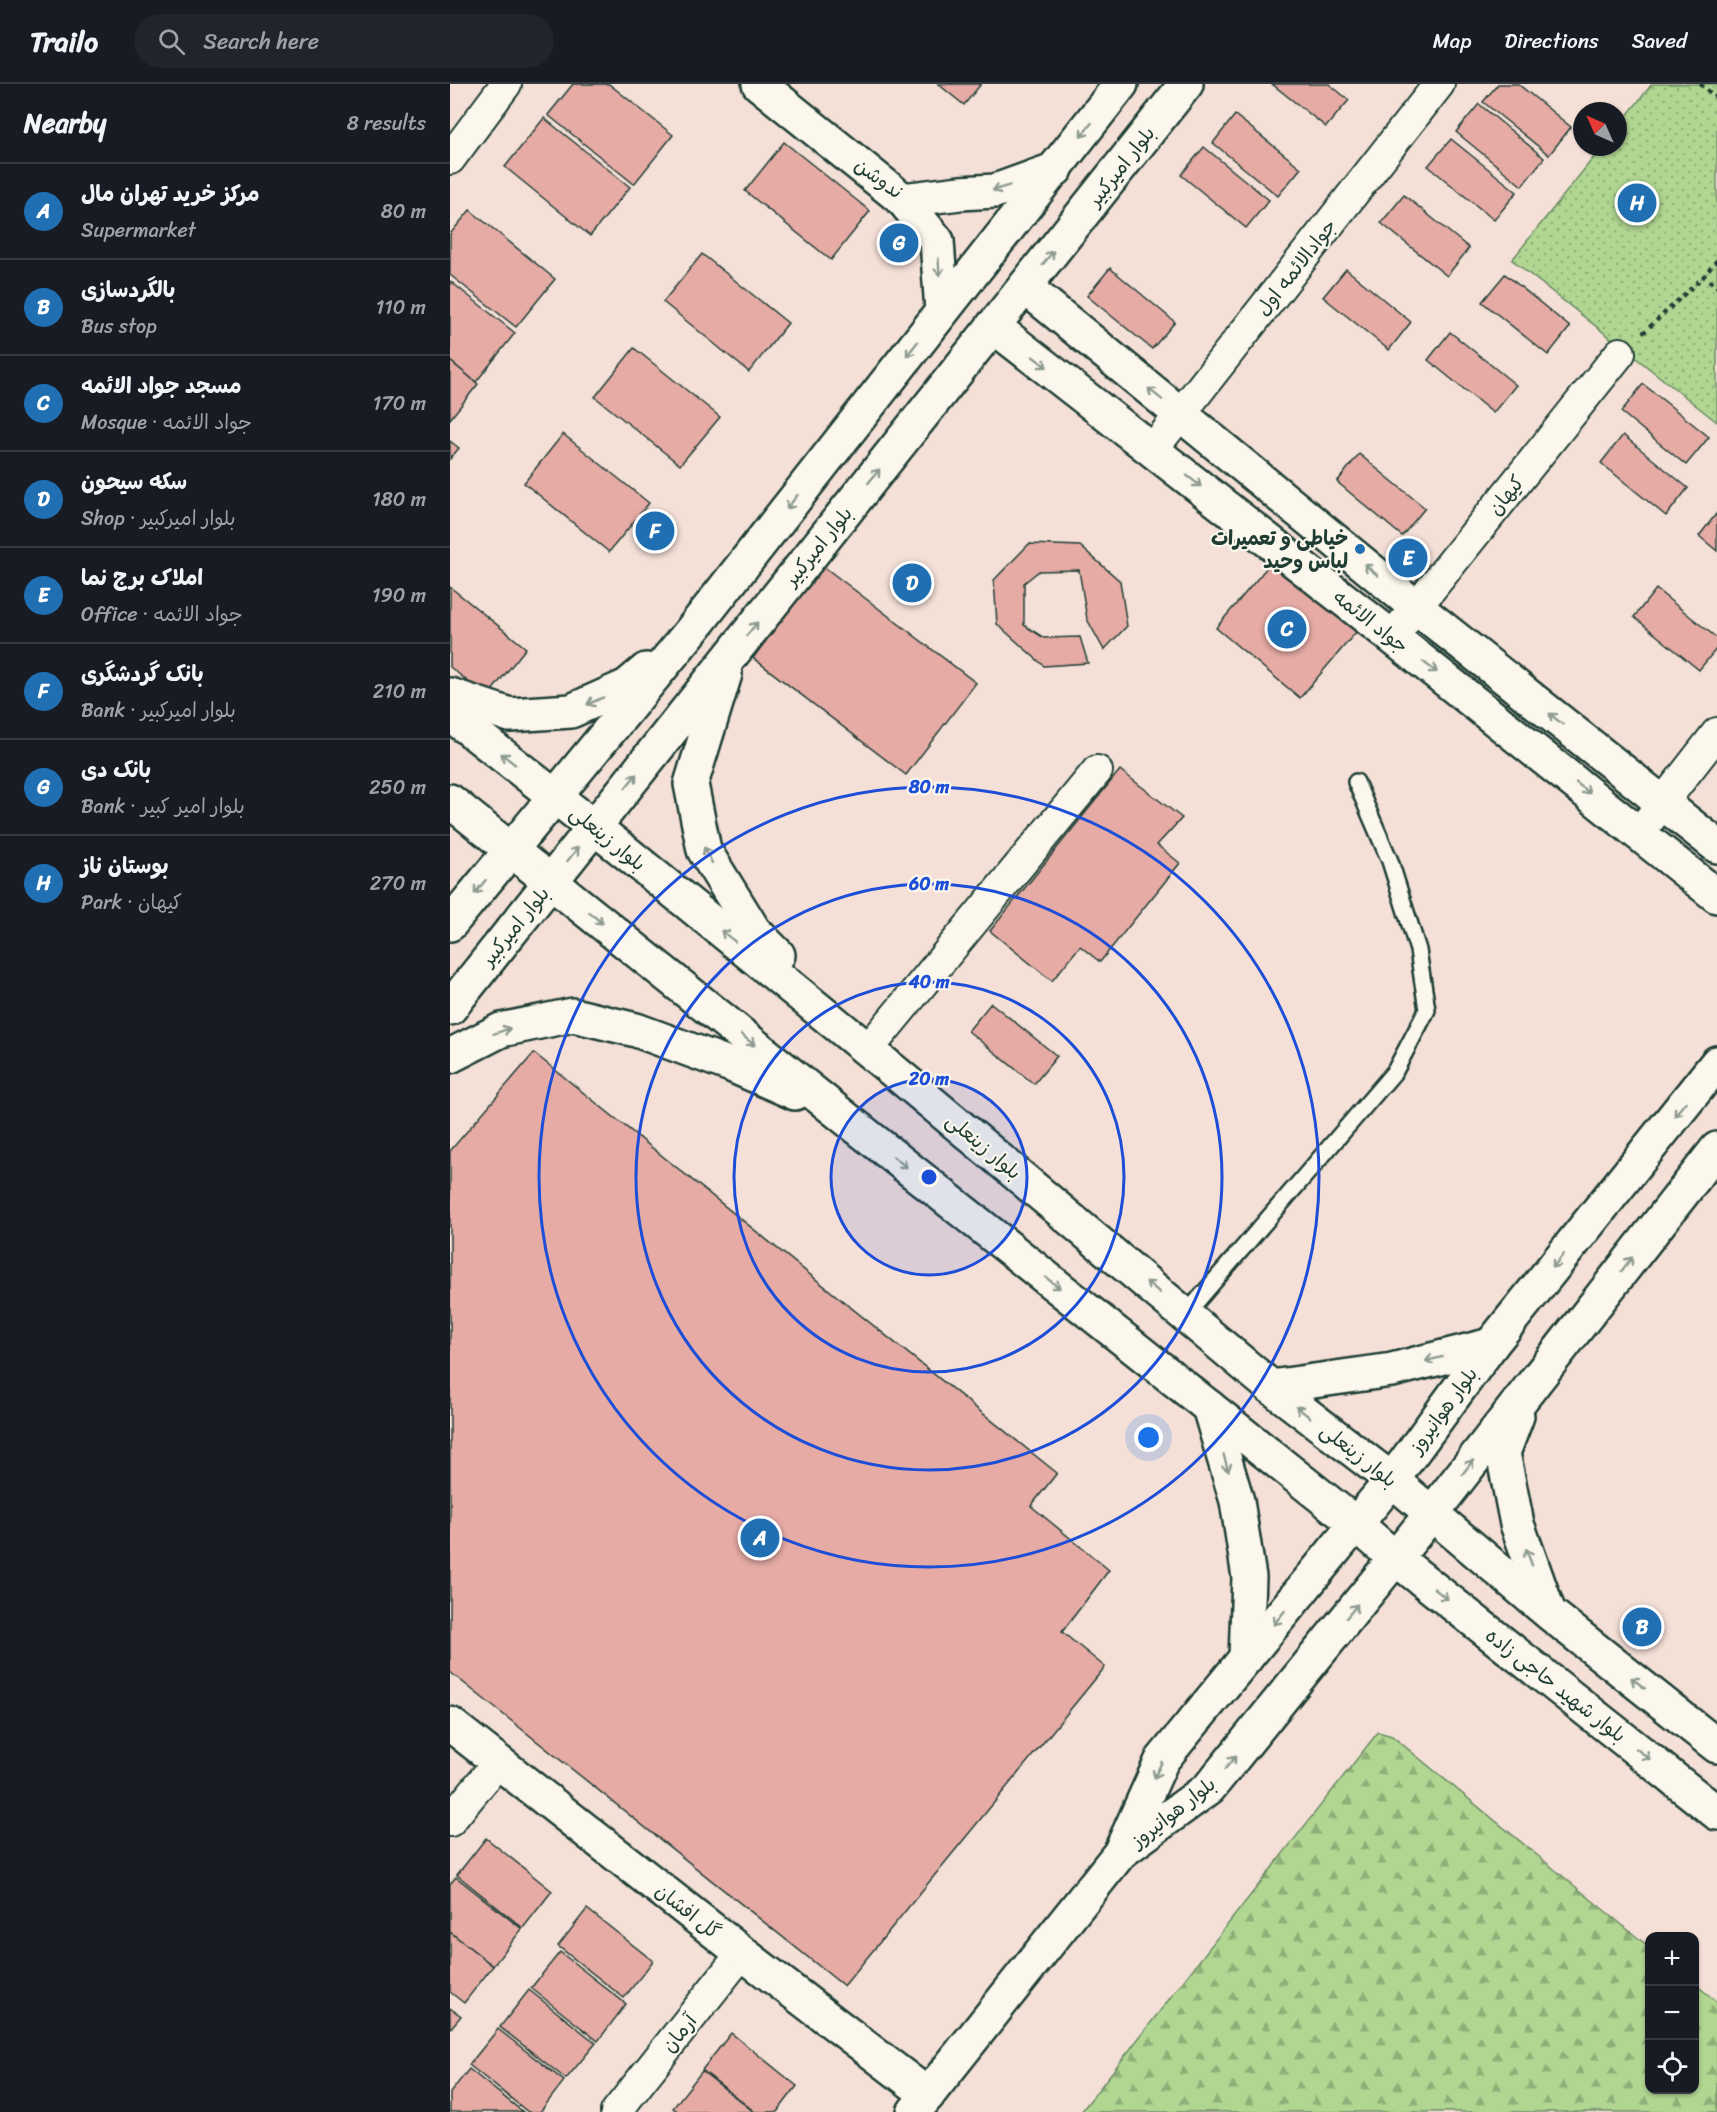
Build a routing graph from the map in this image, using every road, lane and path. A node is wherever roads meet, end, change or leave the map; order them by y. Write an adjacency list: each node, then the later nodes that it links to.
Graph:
1 (506, 84): 8 (street)
2 (759, 84): 10 (main road, ندوشن)
3 (1121, 84): 9 (main road, one-way to 9)
4 (1185, 84): 13 (main road, بلوار امیرکبیر, one-way to 4)
5 (1439, 84): 18 (street, جوادالائمه اول)
6 (1700, 84): 7 (path)
7 (1717, 98)
8 (450, 159)
9 (1056, 168): 10 (main road, ندوشن, one-way to 10); 15 (main road)
10 (903, 200): 15 (main road, one-way to 15)
11 (1717, 260): 12 (path)
12 (1704, 276): 14 (path); 17 (path)
13 (1025, 287): 16 (main road, بلوار امیرکبیر); 18 (main road, جواد الائمه, one-way to 13)
14 (1717, 287)
15 (942, 311): 21 (main road, one-way to 21)
16 (993, 326): 19 (main road, جواد الائمه, one-way to 19); 23 (main road, بلوار امیرکبیر, one-way to 16)
17 (1620, 353): 20 (street, کیهان)
18 (1180, 414): 19 (street, جوادالائمه اول); 20 (main road, جواد الائمه, one-way to 18)
19 (1153, 449): 22 (main road, جواد الائمه, one-way to 22)
20 (1416, 607): 22 (street, کیهان); 31 (main road, جواد الائمه, one-way to 20)
21 (692, 630): 24 (main road, one-way to 24); 29 (main road)
22 (1392, 637): 33 (main road, جواد الائمه, one-way to 33)
23 (731, 656): 32 (main road, بلوار امیرکبیر, one-way to 23); 40 (main road, one-way to 23)
24 (450, 695)
25 (450, 714): 29 (main road, بلوار زینعلی, one-way to 25)
26 (1717, 733): 31 (street)
27 (1097, 771): 40 (street)
28 (1356, 782): 46 (lane)
29 (554, 795): 32 (main road, بلوار زینعلی); 35 (main road)
30 (450, 801): 35 (main road)
31 (1662, 804): 33 (street); 34 (main road, جواد الائمه)
32 (594, 827): 36 (main road, بلوار امیرکبیر, one-way to 32); 43 (main road, بلوار زینعلی, one-way to 32)
33 (1639, 833): 37 (main road, جواد الائمه)
34 (1717, 846)
35 (511, 849): 36 (main road); 38 (main road, one-way to 38)
36 (551, 882): 39 (main road, بلوار امیرکبیر); 44 (main road, one-way to 44)
37 (1717, 896)
38 (450, 924)
39 (450, 1008)
40 (870, 1047): 43 (main road)
41 (450, 1056): 44 (main road, one-way to 44)
42 (1717, 1063): 47 (main road, بلوار هوانیروز, one-way to 47)
43 (896, 1073): 46 (main road, بلوار زینعلی, one-way to 43)
44 (834, 1109): 50 (main road, one-way to 50)
45 (1717, 1149): 49 (main road, بلوار هوانیروز, one-way to 45)
46 (1186, 1314): 48 (main road, بلوار زینعلی)
47 (1491, 1345): 48 (main road, one-way to 48); 51 (main road, بلوار هوانیروز)
48 (1271, 1388): 51 (main road, بلوار زینعلی, one-way to 48)
49 (1527, 1391): 52 (main road, بلوار هوانیروز, one-way to 49); 55 (main road, one-way to 49)
50 (1209, 1407): 53 (main road); 56 (main road, one-way to 56)
51 (1392, 1480): 52 (main road, بلوار زینعلی); 53 (main road, بلوار هوانیروز)
52 (1432, 1513): 54 (main road, بلوار هوانیروز); 55 (main road)
53 (1356, 1524): 54 (main road); 56 (main road, بلوار هوانیروز, one-way to 56)
54 (1395, 1558): 60 (main road, بلوار شهید حاجی زاده, one-way to 60); 62 (main road, بلوار هوانیروز, one-way to 54)
55 (1548, 1612): 58 (main road, one-way to 55)
56 (1246, 1658): 62 (main road, بلوار هوانیروز, one-way to 62)
57 (450, 1724): 59 (main road, گل افشان)
58 (1717, 1746)
59 (498, 1762): 61 (street); 63 (main road, گل افشان)
60 (1717, 1813)
61 (450, 1821)
62 (1120, 1853): 64 (main road, بلوار هوانیروز)
63 (742, 1953): 64 (main road, گل افشان); 65 (street, آرمان)
64 (921, 2103)
65 (616, 2112)

